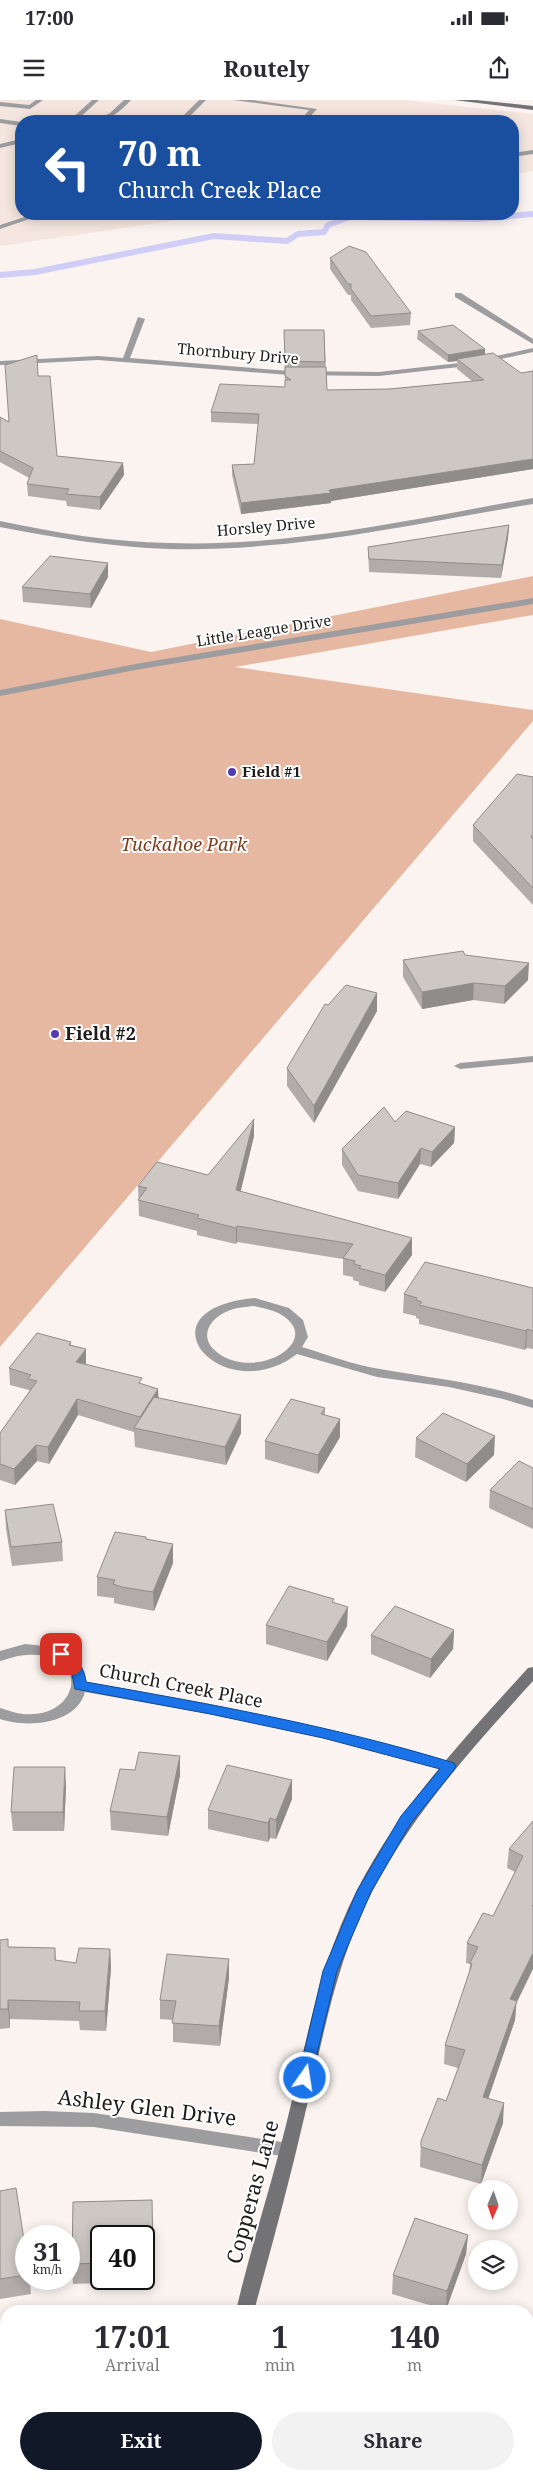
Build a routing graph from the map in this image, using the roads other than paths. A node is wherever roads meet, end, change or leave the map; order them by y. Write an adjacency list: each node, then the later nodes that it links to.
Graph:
1 (40, 100): 7 (street)
2 (96, 100): 9 (street)
3 (128, 100): 10 (street)
4 (203, 100): 11 (street)
5 (236, 100): 12 (street)
6 (457, 100): 8 (street)
7 (0, 104)
8 (533, 108)
9 (79, 115)
10 (110, 115)
11 (187, 115)
12 (308, 115)
13 (0, 121): 14 (street)
14 (15, 123)
15 (15, 142): 16 (street)
16 (0, 146)
17 (533, 152): 18 (street)
18 (519, 154)
19 (22, 220): 20 (street)
20 (0, 227)
21 (458, 295): 23 (street)
22 (141, 319): 25 (street)
23 (533, 342)
24 (533, 350): 25 (street, Thornbury Drive)
25 (126, 359): 26 (street, Thornbury Drive)
26 (0, 364)
27 (533, 501): 28 (street, Horsley Drive)
28 (0, 524)
29 (533, 601): 30 (street, Little League Drive)
30 (0, 693)
31 (533, 1059): 32 (street)
32 (460, 1066)
33 (297, 1350): 33 (street); 34 (street)
34 (533, 1404)
35 (0, 1656): 37 (street, Church Creek Place)
36 (533, 1672): 39 (street, Copperas Lane)
37 (80, 1686): 38 (street, Church Creek Place); 39 (street, Church Creek Place)
38 (0, 1713)
39 (449, 1766): 41 (street, Copperas Lane)
40 (0, 2119): 41 (street, Ashley Glen Drive)
41 (288, 2150): 42 (street, Copperas Lane)
42 (247, 2305)

